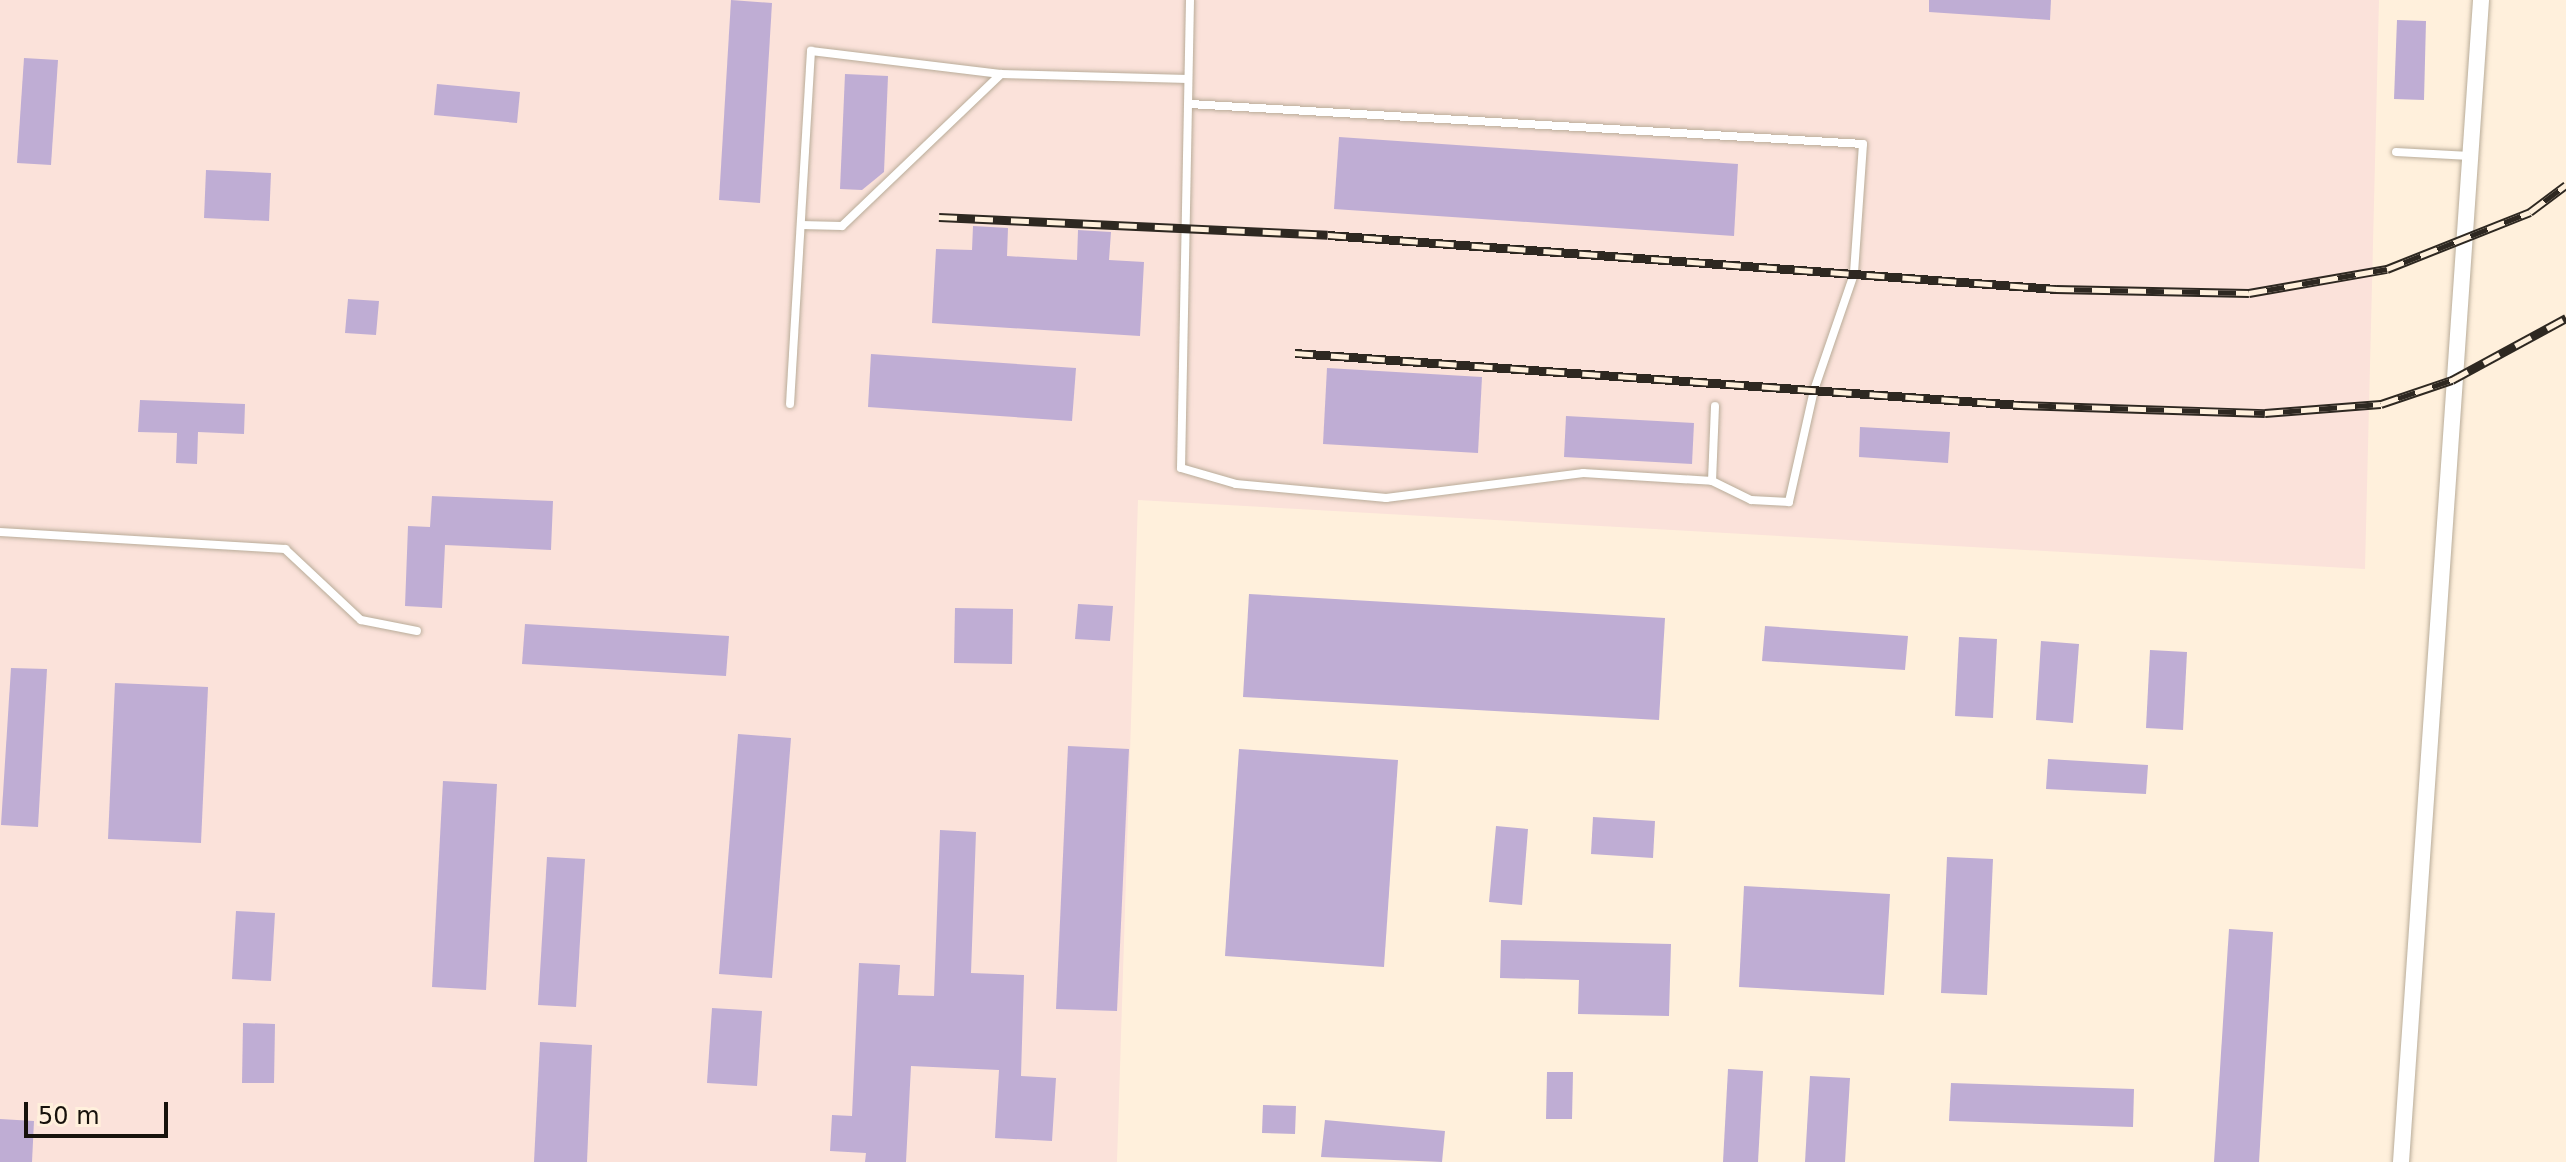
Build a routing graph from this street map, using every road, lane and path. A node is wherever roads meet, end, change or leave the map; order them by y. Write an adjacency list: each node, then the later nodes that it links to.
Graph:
1 (1190, 0): 4 (lane)
2 (2481, 0): 7 (street)
3 (1001, 74): 4 (lane); 8 (lane); 8 (lane)
4 (1188, 79): 5 (lane)
5 (1190, 104): 11 (lane); 11 (lane)
6 (2396, 152): 7 (lane)
7 (2470, 156): 14 (street)
8 (801, 225): 9 (lane)
9 (790, 404)
10 (1715, 406): 11 (lane)
11 (1712, 481)
12 (0, 532): 13 (lane)
13 (417, 631)
14 (2401, 1162)

